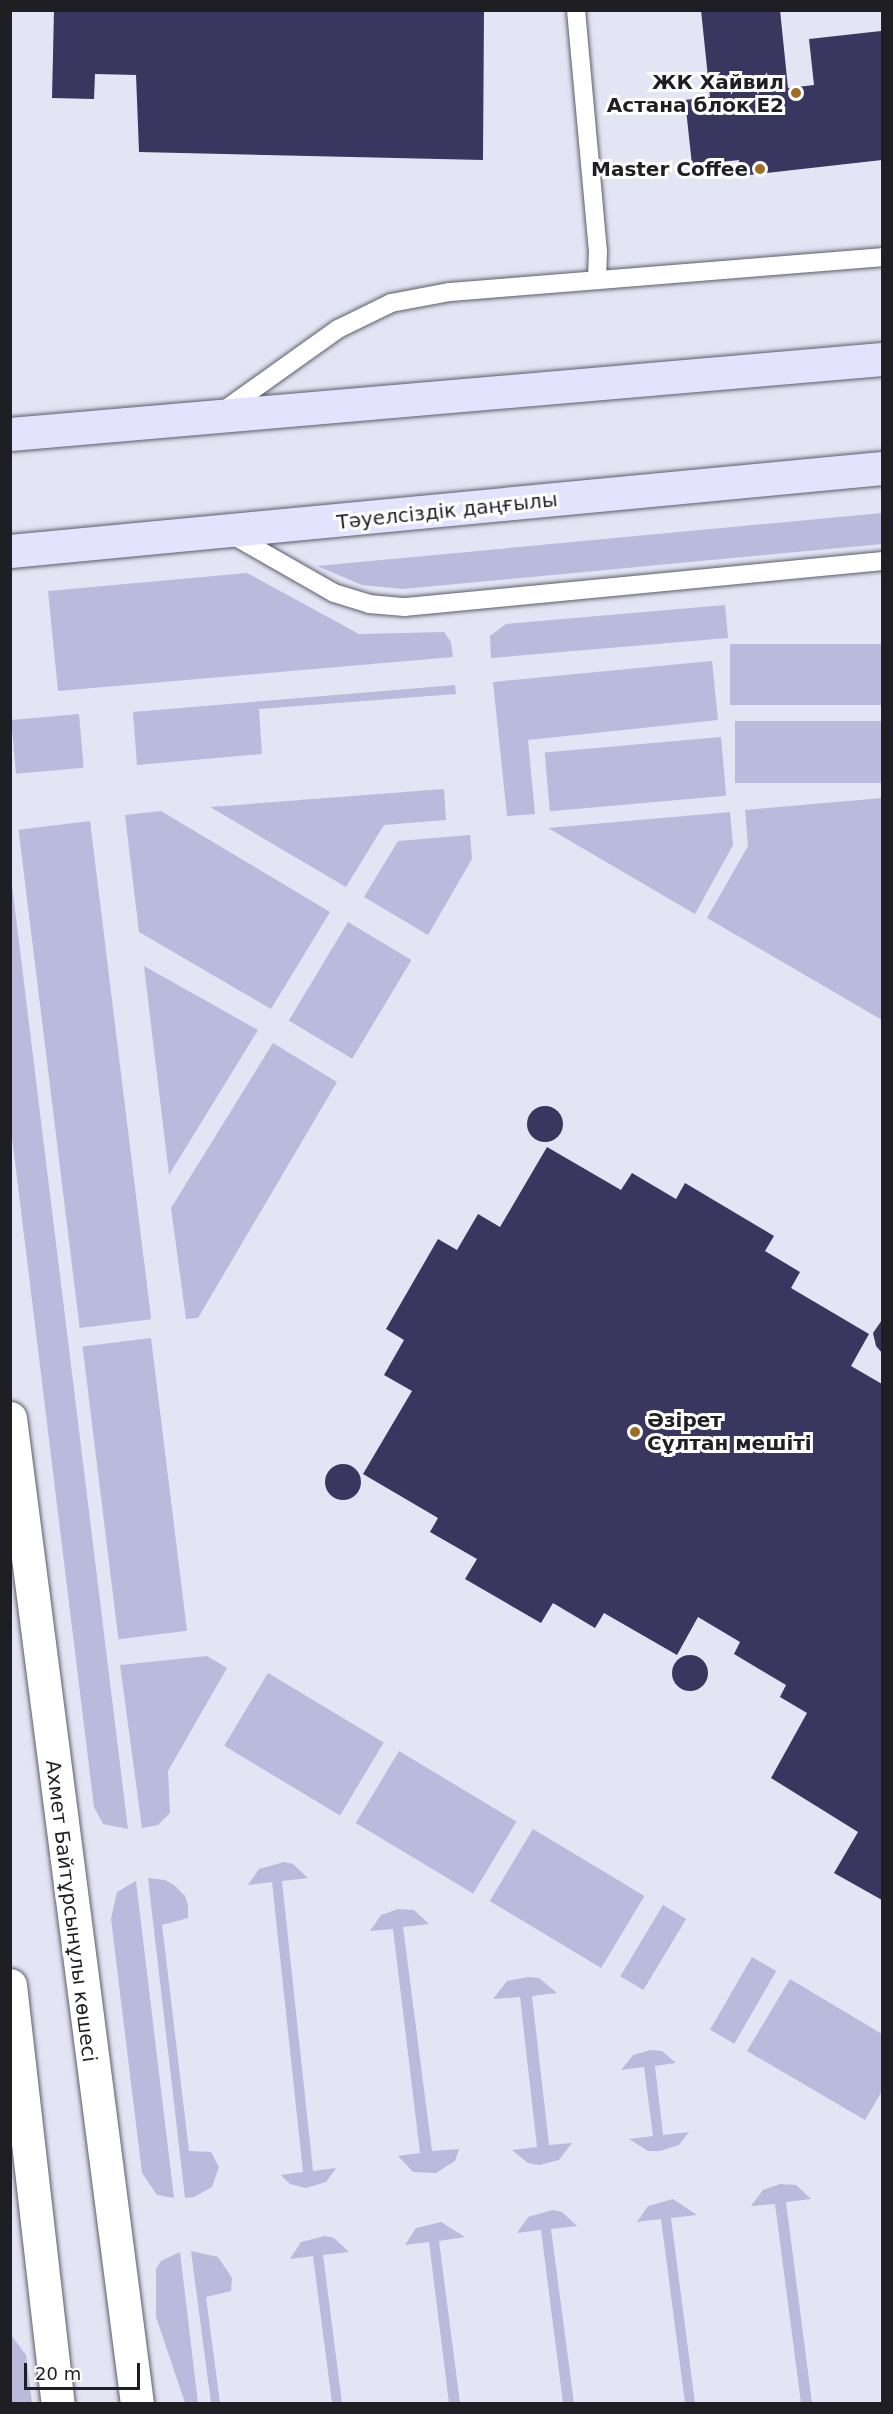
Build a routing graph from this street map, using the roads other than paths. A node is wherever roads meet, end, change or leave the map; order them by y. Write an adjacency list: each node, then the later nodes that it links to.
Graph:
1 (576, 10): 3 (lane)
2 (882, 257): 3 (lane)
3 (597, 280): 5 (lane)
4 (882, 359): 5 (main road)
5 (216, 416): 6 (main road)
6 (10, 434)
7 (882, 468): 8 (main road, Тәуелсіздік даңғылы)
8 (228, 533): 9 (main road, Тәуелсіздік даңғылы); 10 (lane)
9 (10, 551)
10 (882, 561)
11 (10, 1418): 14 (street, Ахмет Байтұрсынұлы көшесі)
12 (10, 1985): 13 (street)
13 (58, 2403)
14 (137, 2403)

